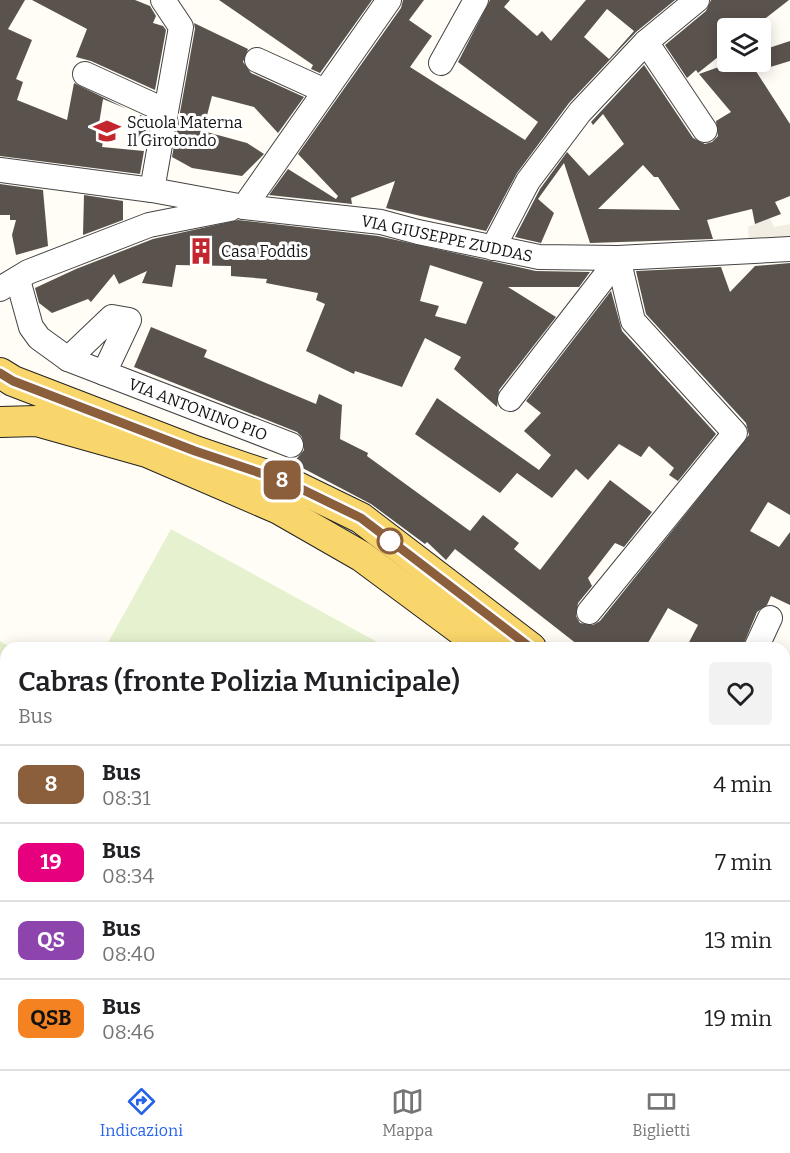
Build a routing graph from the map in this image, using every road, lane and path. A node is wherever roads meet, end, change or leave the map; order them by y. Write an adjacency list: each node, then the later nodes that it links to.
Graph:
1 (163, 0): 10 (street)
2 (389, 0): 9 (street)
3 (477, 0): 7 (street)
4 (697, 0): 5 (street)
5 (646, 42): 11 (street); 16 (street)
6 (257, 60): 9 (street)
7 (441, 63)
8 (85, 74): 10 (street)
9 (325, 91): 14 (street)
10 (166, 111): 13 (street)
11 (705, 130)
12 (0, 170): 13 (street, VIA GIUSEPPE ZUDDAS)
13 (152, 190): 14 (street, VIA GIUSEPPE ZUDDAS); 15 (street)
14 (244, 207): 15 (street, VIA ANTONINO PIO); 16 (street, VIA GIUSEPPE ZUDDAS)
15 (149, 225): 19 (street, VIA ANTONINO PIO)
16 (493, 248): 18 (street, VIA GIUSEPPE ZUDDAS)
17 (790, 249): 18 (street, VIA GIUSEPPE ZUDDAS)
18 (619, 265): 23 (street); 27 (street)
19 (12, 278): 20 (street, VIA ANTONINO PIO)
20 (68, 359): 22 (street, VIA ANTONINO PIO); 22 (street)
21 (0, 373): 31 (main road)
22 (104, 373): 25 (street, VIA ANTONINO PIO)
23 (510, 399)
24 (0, 422): 26 (main road)
25 (291, 445)
26 (157, 457): 29 (street); 30 (main road)
27 (590, 612)
28 (770, 618): 32 (street)
29 (465, 642)
30 (477, 642)
31 (523, 642)
32 (759, 642)

